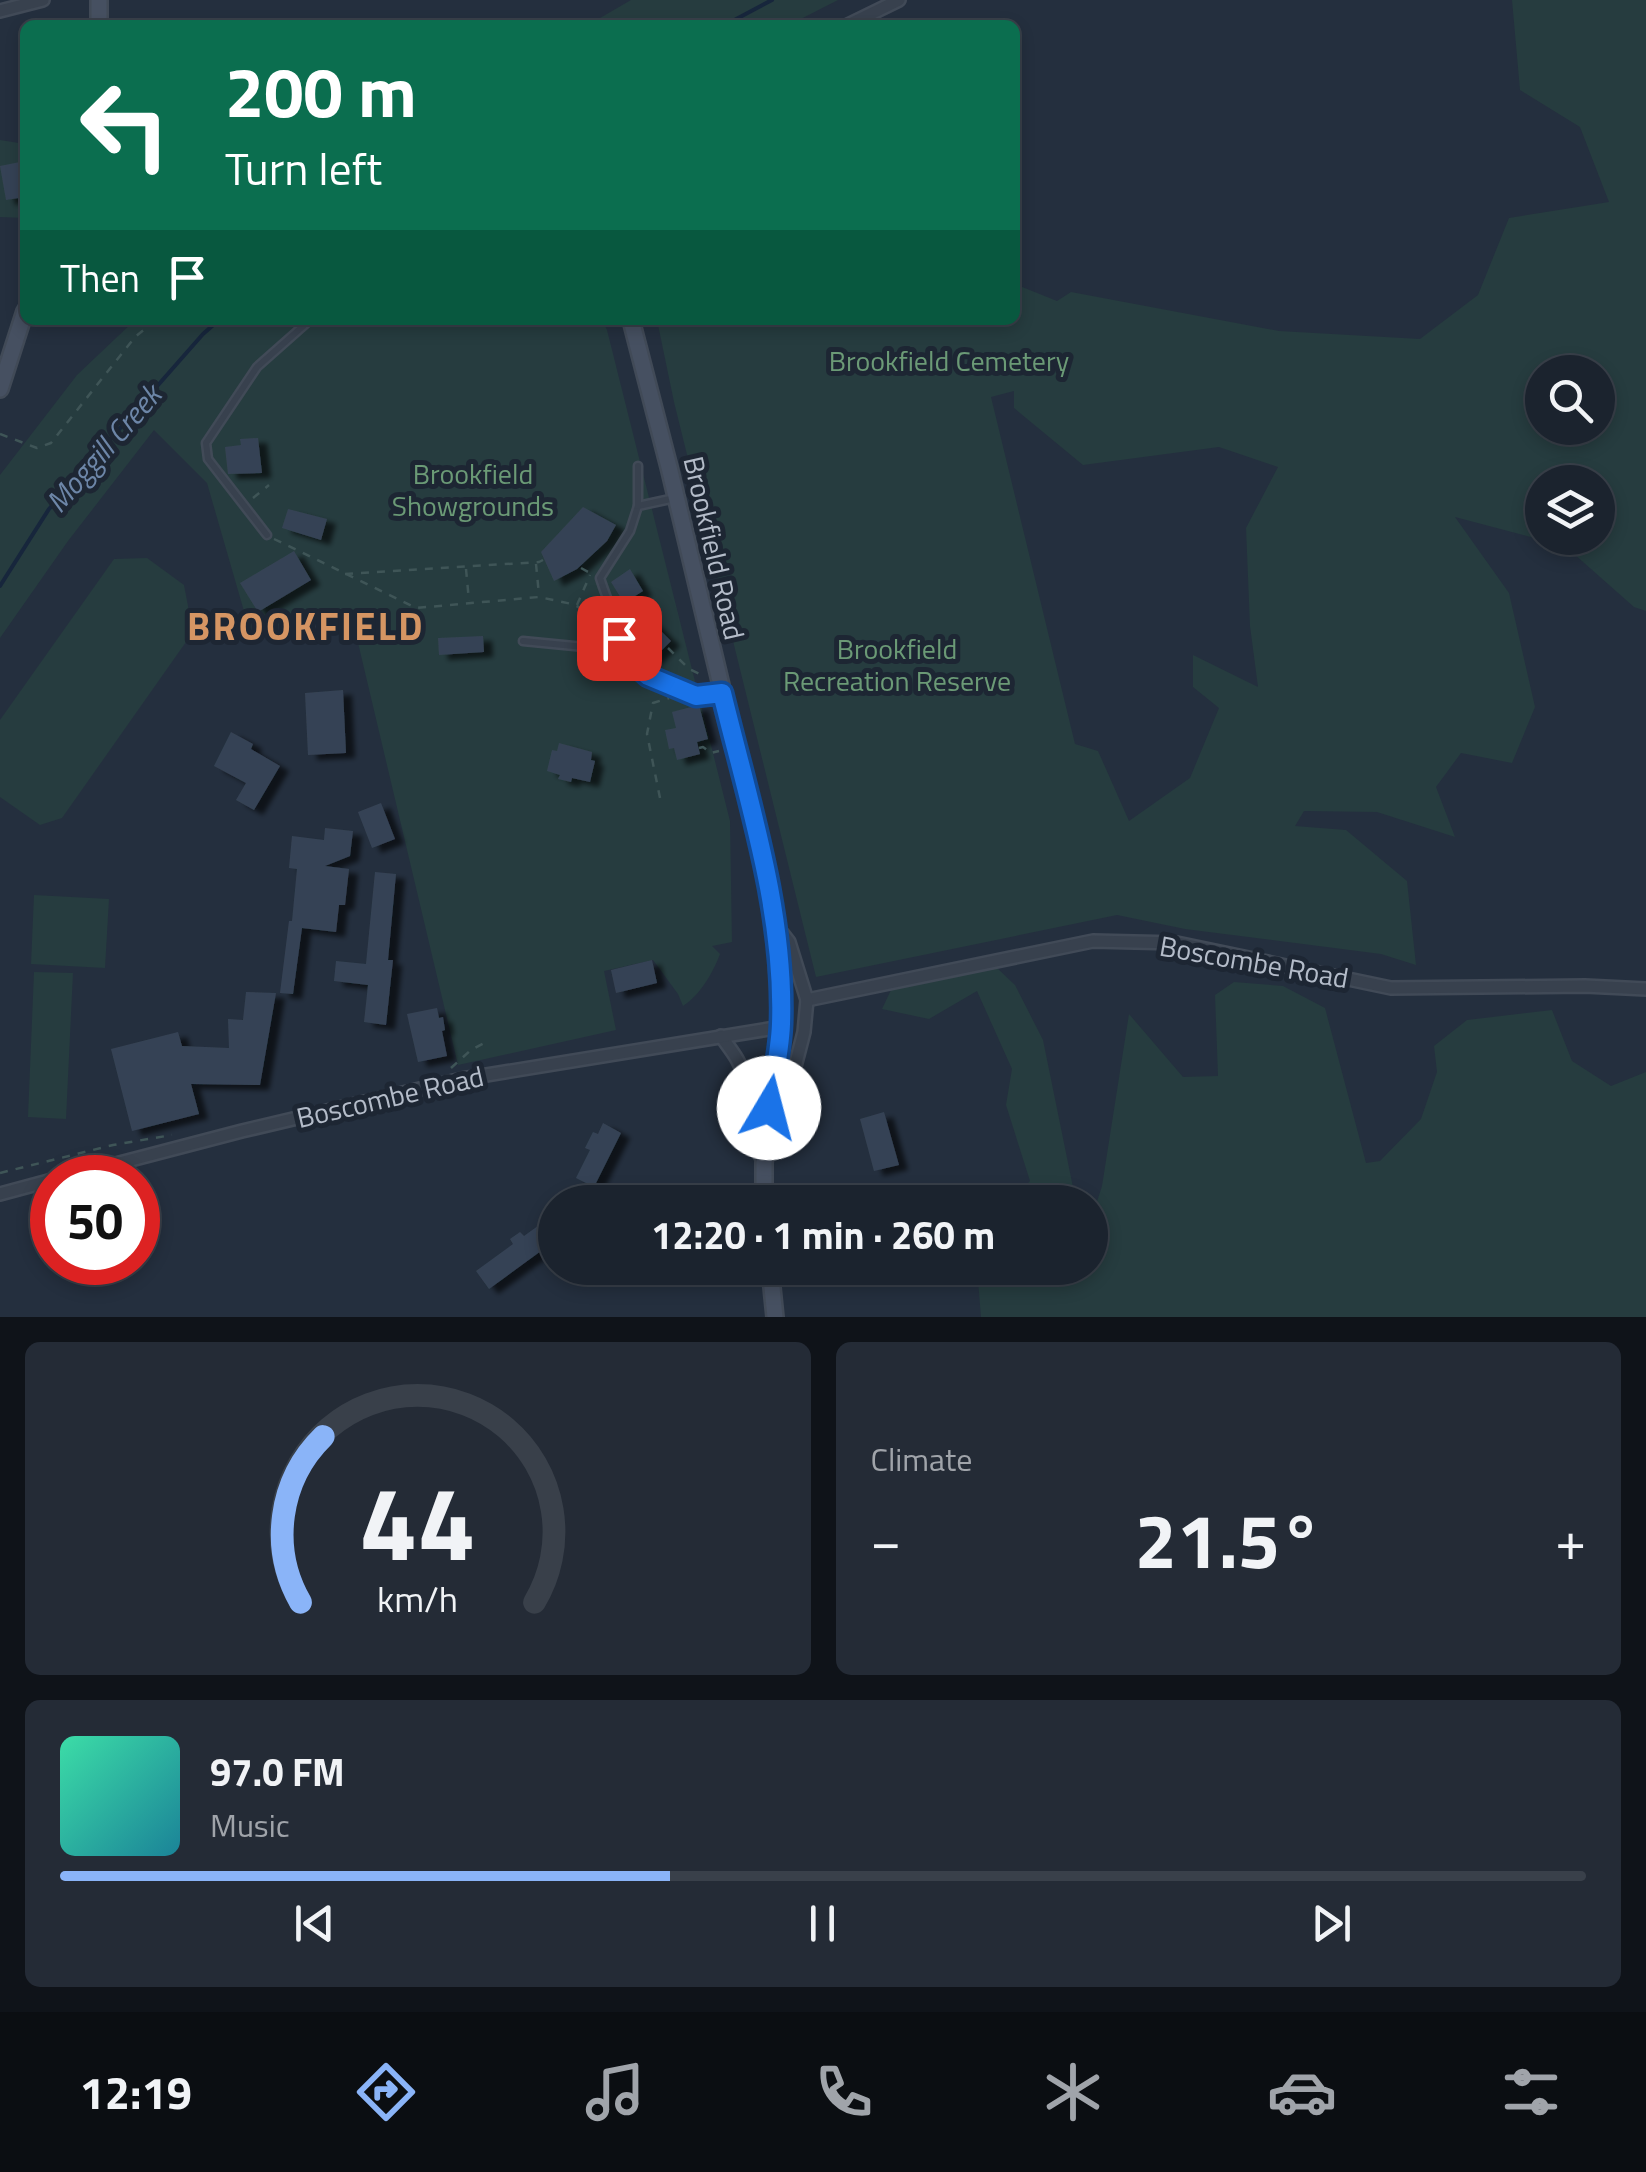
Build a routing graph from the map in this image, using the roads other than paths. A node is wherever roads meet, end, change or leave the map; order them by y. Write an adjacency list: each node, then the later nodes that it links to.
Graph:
1 (42, 0): 3 (street)
2 (900, 0): 4 (street)
3 (0, 11)
4 (858, 20)
5 (21, 325): 8 (main road)
6 (304, 325): 12 (lane)
7 (631, 325): 10 (main road, Brookfield Road)
8 (0, 389)
9 (638, 466): 11 (lane)
10 (676, 498): 11 (lane); 15 (main road, Brookfield Road)
11 (638, 506): 14 (lane)
12 (267, 535)
13 (523, 642): 14 (lane)
14 (624, 652): 15 (lane)
15 (722, 693): 16 (main road, Brookfield Road)
16 (775, 924): 18 (street); 19 (main road, Brookfield Road)
17 (1646, 990): 18 (street, Boscombe Road)
18 (807, 1000): 21 (street)
19 (781, 1026): 20 (street, Boscombe Road); 21 (main road, Brookfield Road)
20 (721, 1036): 22 (street, Boscombe Road); 23 (street)
21 (769, 1108): 23 (main road, Brookfield Road)
22 (150, 1155)
23 (764, 1163): 24 (main road, Brookfield Road)
24 (764, 1185)
25 (30, 1186): 26 (street)
26 (0, 1194)
27 (772, 1285): 28 (main road)
28 (775, 1317)

